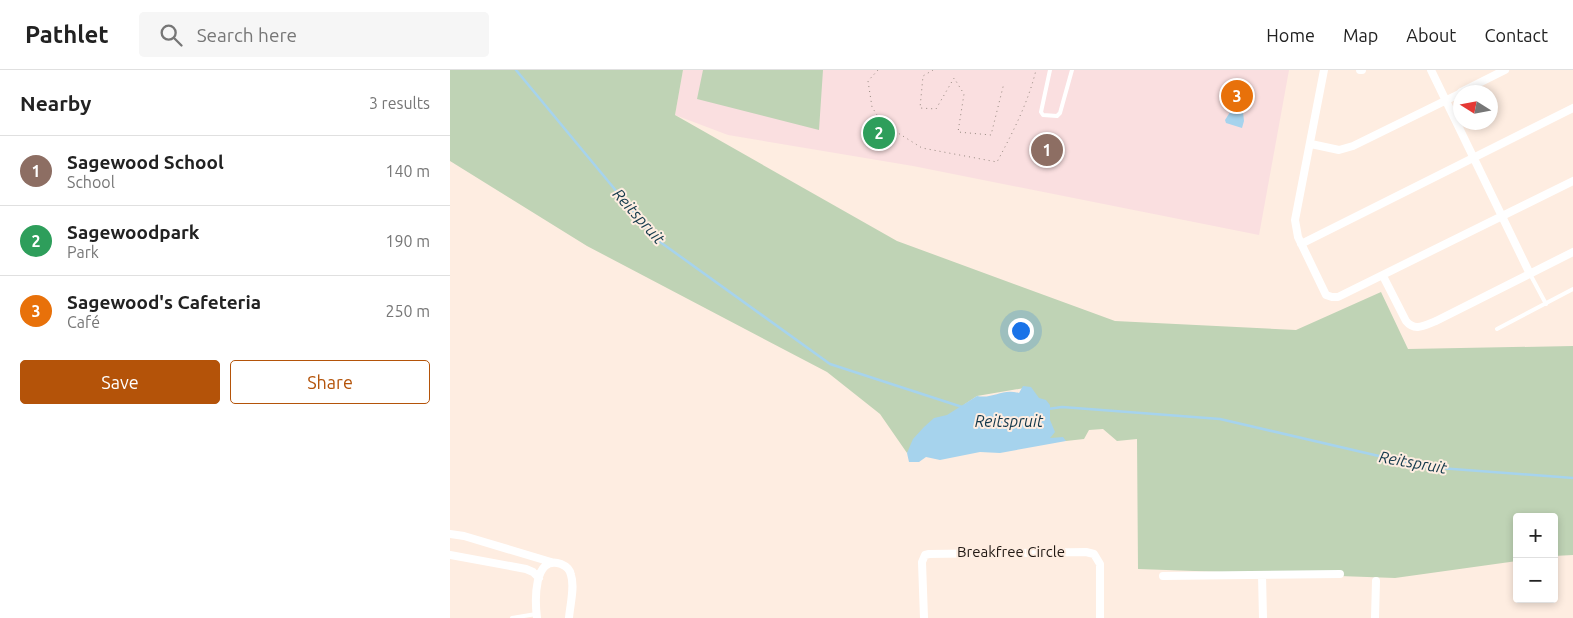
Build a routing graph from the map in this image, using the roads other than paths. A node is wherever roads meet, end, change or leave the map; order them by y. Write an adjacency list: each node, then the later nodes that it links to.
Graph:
1 (1050, 70): 2 (lane)
2 (1072, 70)
3 (1324, 70): 10 (street)
4 (1432, 70): 8 (street)
5 (1505, 70): 6 (street)
6 (1476, 85)
7 (1453, 97): 8 (street)
8 (1446, 100): 10 (street); 11 (street)
9 (1573, 108): 11 (street)
10 (1311, 144): 14 (street)
11 (1475, 158): 13 (street); 14 (street)
12 (1573, 181): 13 (street)
13 (1504, 216): 16 (street); 17 (street)
14 (1301, 244): 17 (street)
15 (1573, 252): 16 (street)
16 (1530, 274): 17 (street); 19 (lane)
17 (1383, 276)
18 (1573, 289): 19 (lane)
19 (1546, 304): 20 (lane)
20 (1497, 328)
21 (450, 534): 23 (street)
22 (450, 555): 27 (street)
23 (552, 563): 27 (street); 31 (street)
24 (1340, 574): 25 (street)
25 (1262, 575): 26 (street); 34 (street)
26 (1163, 576)
27 (539, 578): 29 (street)
28 (1376, 581): 35 (street)
29 (537, 616): 30 (lane)
30 (512, 618)
31 (569, 618)
32 (924, 618): 33 (street, Breakfree Circle)
33 (1100, 618)
34 (1263, 618)
35 (1375, 618)

